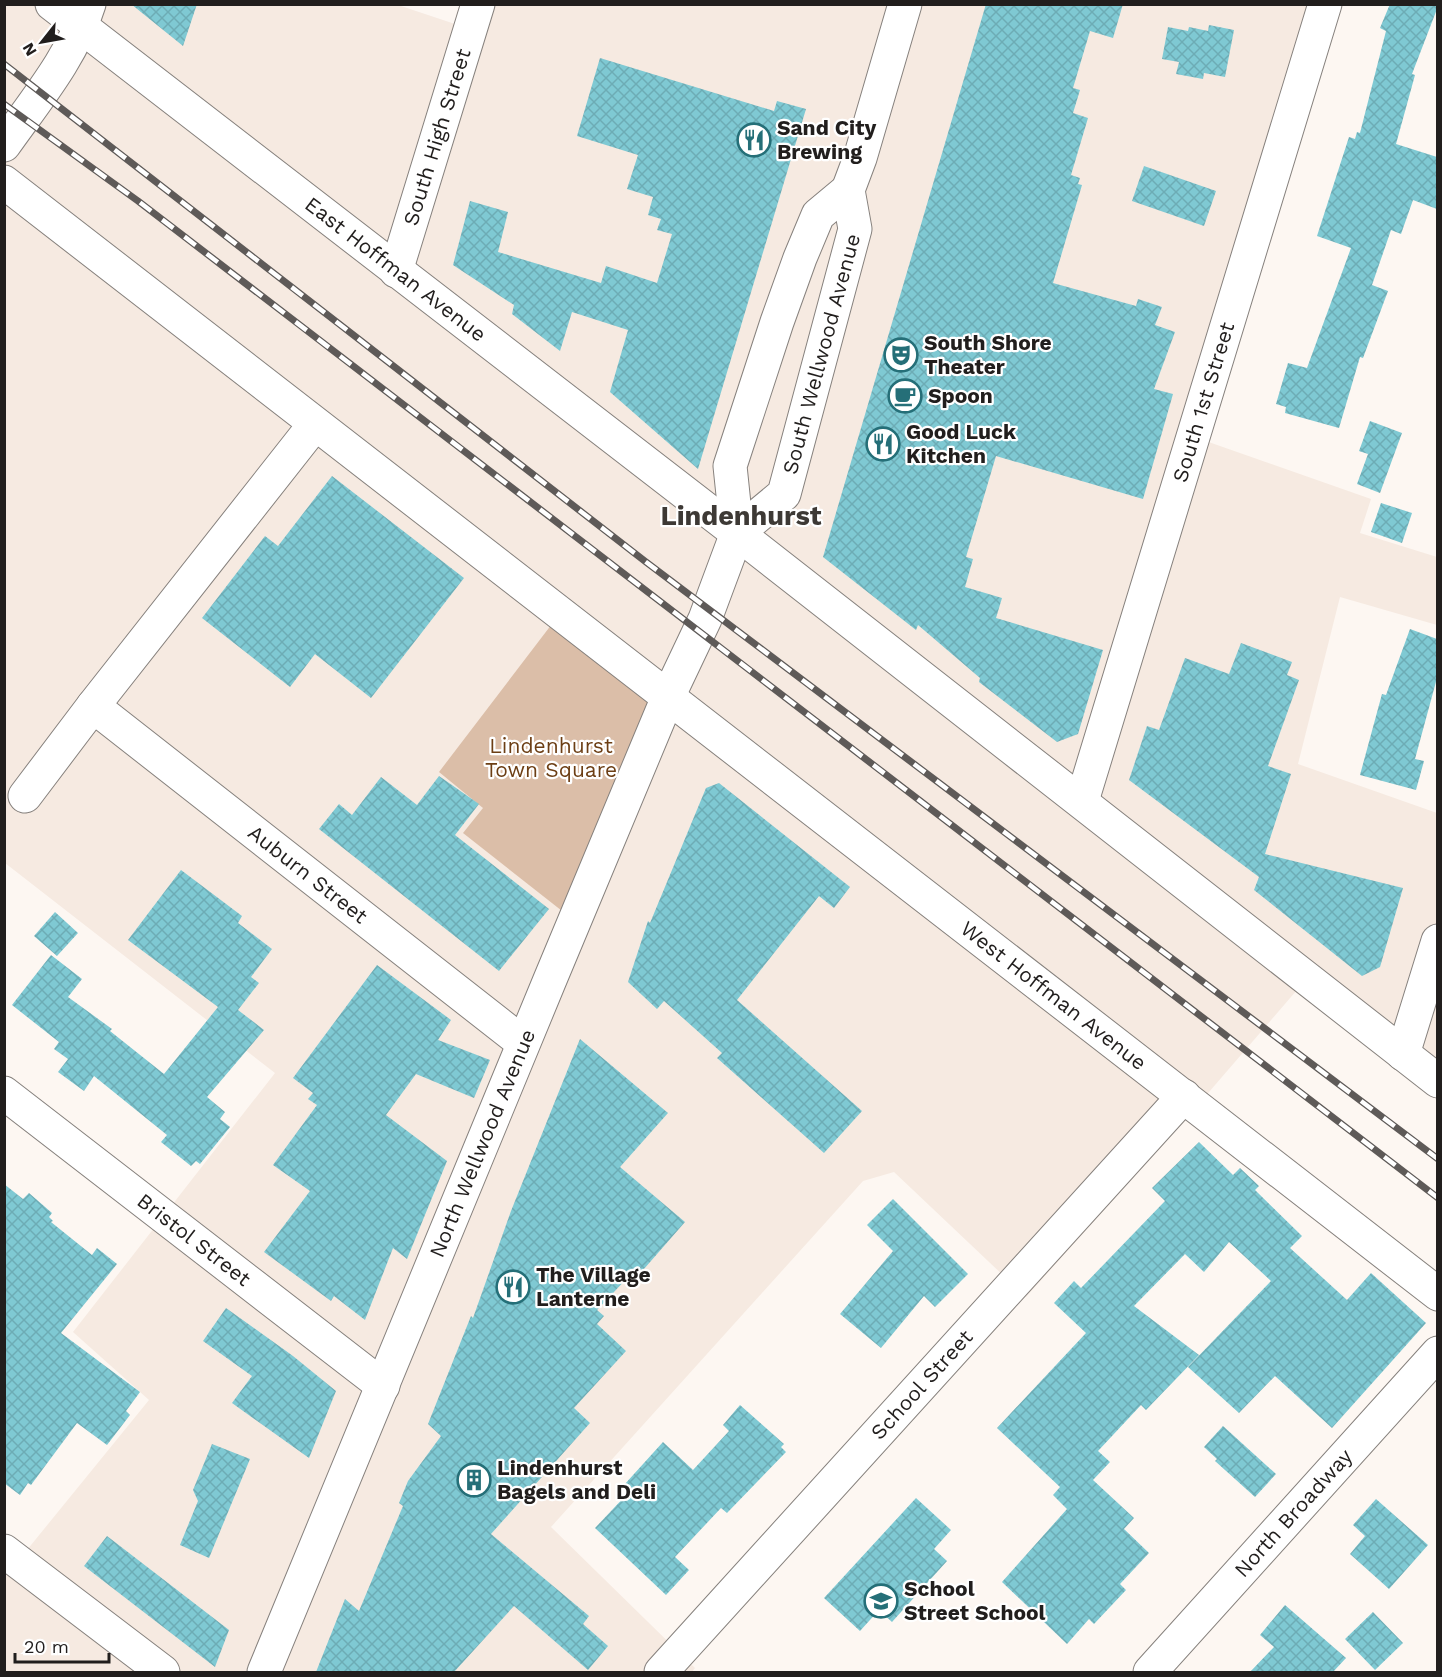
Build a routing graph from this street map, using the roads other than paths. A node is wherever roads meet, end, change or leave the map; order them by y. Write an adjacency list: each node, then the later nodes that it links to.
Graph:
1 (52, 4): 5 (street, East Hoffman Avenue)
2 (478, 4): 9 (street, South High Street)
3 (905, 4): 8 (street, South Wellwood Avenue)
4 (1325, 4): 16 (street, South 1st Street)
5 (85, 16): 6 (street); 9 (street, East Hoffman Avenue)
6 (4, 145)
7 (4, 182): 10 (street)
8 (848, 190): 11 (street, South Wellwood Avenue); 11 (street, South Wellwood Avenue)
9 (396, 271): 11 (street, East Hoffman Avenue)
10 (315, 424): 13 (street); 14 (street)
11 (737, 533): 12 (street, South Wellwood Avenue); 16 (street)
12 (705, 619): 13 (street, North Wellwood Avenue)
13 (668, 697): 18 (street, North Wellwood Avenue); 22 (street, West Hoffman Avenue)
14 (93, 706): 15 (street); 18 (street, Auburn Street)
15 (25, 796)
16 (1082, 801): 19 (street)
17 (1437, 941): 19 (street)
18 (524, 1043): 25 (street, North Wellwood Avenue)
19 (1403, 1054): 20 (street)
20 (1437, 1081)
21 (4, 1093): 25 (street, Bristol Street)
22 (1185, 1096): 23 (street, West Hoffman Avenue); 29 (street, School Street)
23 (1437, 1294)
24 (1437, 1353): 30 (street, North Broadway)
25 (383, 1386): 28 (street, North Wellwood Avenue)
26 (4, 1551): 27 (street)
27 (163, 1672)
28 (264, 1672)
29 (661, 1672)
30 (1150, 1672)

